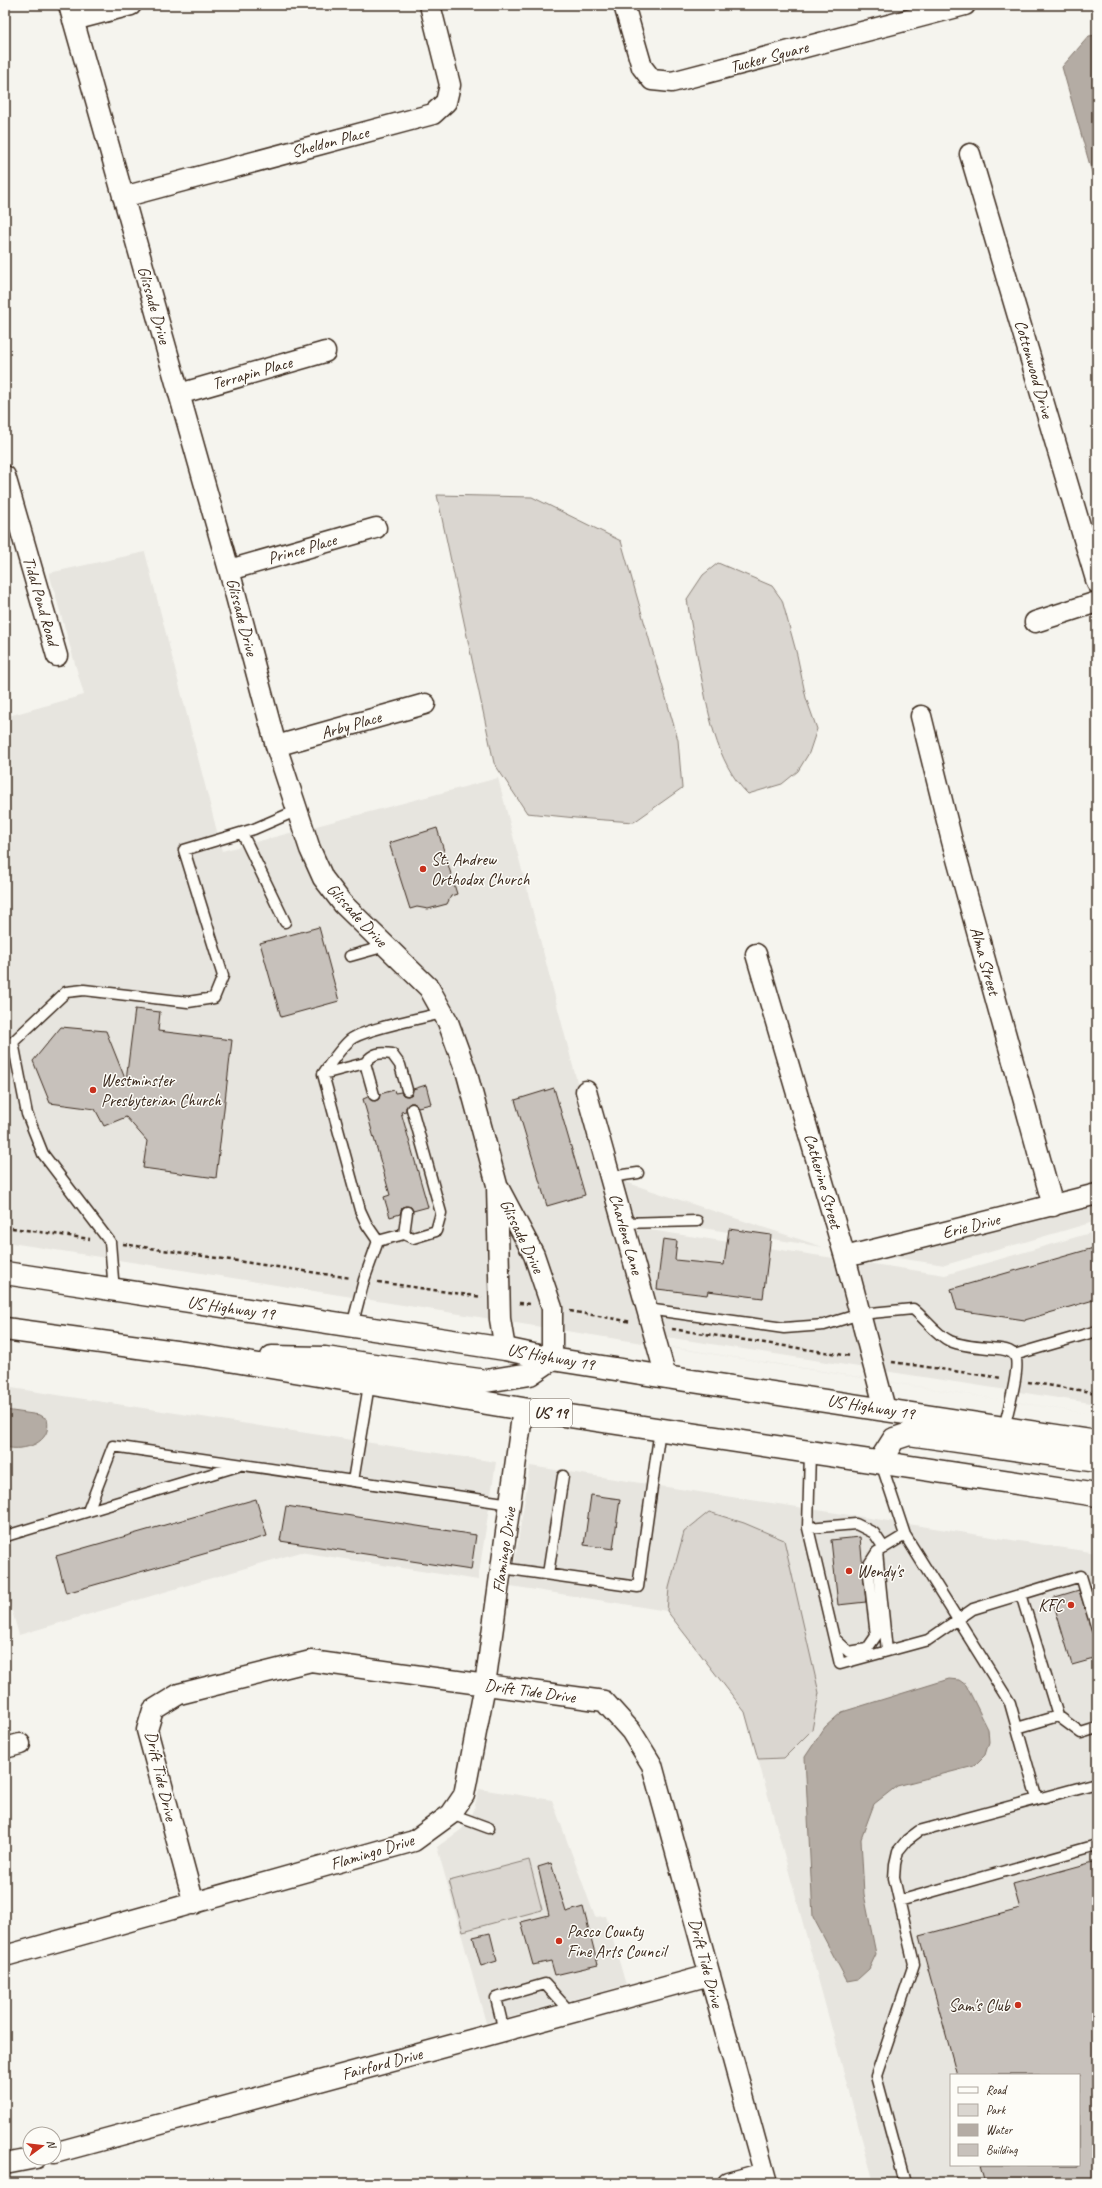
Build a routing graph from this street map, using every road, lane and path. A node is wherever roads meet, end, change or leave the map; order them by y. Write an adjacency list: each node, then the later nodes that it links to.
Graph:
1 (131, 5): 5 (street)
2 (624, 5): 3 (street, Tucker Square)
3 (964, 5)
4 (432, 10): 7 (street, Sheldon Place)
5 (71, 12): 7 (street, Glissade Drive)
6 (970, 154): 13 (street, Cottonwood Drive)
7 (123, 197): 9 (street, Glissade Drive)
8 (325, 352): 9 (street, Terrapin Place)
9 (179, 394): 12 (street, Glissade Drive)
10 (5, 476): 16 (street, Tidal Pond Road)
11 (376, 528): 12 (street, Prince Place)
12 (229, 570): 19 (street, Glissade Drive)
13 (1097, 583)
14 (1097, 602): 15 (street)
15 (1035, 622)
16 (57, 656)
17 (425, 704): 19 (street, Arby Place)
18 (921, 716): 37 (street, Alma Street)
19 (276, 746): 20 (street, Glissade Drive)
20 (298, 810): 21 (lane); 23 (street, Glissade Drive)
21 (242, 833): 22 (lane); 45 (lane)
22 (284, 922)
23 (386, 946): 25 (lane); 26 (street, Glissade Drive)
24 (756, 954): 43 (street, Catherine Street)
25 (350, 956)
26 (442, 1013): 28 (lane); 35 (street, Glissade Drive)
27 (365, 1063): 28 (lane); 29 (lane); 31 (lane)
28 (323, 1074): 42 (lane)
29 (407, 1090)
30 (586, 1091): 34 (street, Charlene Lane)
31 (374, 1096)
32 (412, 1109): 41 (lane)
33 (638, 1173): 34 (lane)
34 (610, 1177): 40 (street, Charlene Lane)
35 (497, 1185): 51 (street, Glissade Drive); 54 (street, Glissade Drive)
36 (1097, 1194): 37 (street, Erie Drive)
37 (1053, 1206): 43 (street, Erie Drive)
38 (407, 1212): 41 (lane)
39 (697, 1221): 40 (lane)
40 (623, 1223): 46 (street, Charlene Lane)
41 (404, 1234): 42 (lane)
42 (378, 1241): 48 (lane)
43 (845, 1257): 47 (street, Catherine Street)
44 (5, 1273): 45 (highway, US Highway 19)
45 (114, 1291): 48 (highway, US Highway 19)
46 (647, 1309): 47 (lane); 55 (street, Charlene Lane)
47 (860, 1314): 52 (lane); 58 (street, Catherine Street)
48 (352, 1326): 51 (highway, US Highway 19)
49 (5, 1329): 53 (highway, US 19)
50 (1097, 1331): 52 (lane)
51 (505, 1349): 54 (highway, US Highway 19)
52 (1014, 1355): 59 (lane)
53 (205, 1356): 54 (highway); 56 (highway, US 19)
54 (552, 1358): 55 (highway, US Highway 19)
55 (666, 1377): 58 (highway, US Highway 19)
56 (369, 1385): 57 (highway, US 19); 67 (lane)
57 (523, 1409): 60 (highway, US 19); 69 (street, Flamingo Drive)
58 (885, 1409): 59 (highway, US Highway 19)
59 (1004, 1428): 61 (highway, US Highway 19)
60 (660, 1429): 62 (highway, US 19); 76 (lane)
61 (1097, 1442)
62 (810, 1451): 63 (highway, US 19); 71 (lane)
63 (880, 1461): 64 (highway); 68 (highway, US 19); 73 (lane)
64 (1097, 1461)
65 (242, 1465): 67 (lane); 70 (lane); 70 (lane)
66 (563, 1476): 76 (lane)
67 (353, 1481): 69 (lane)
68 (1097, 1495)
69 (511, 1504): 75 (street, Flamingo Drive)
70 (88, 1511): 72 (lane)
71 (808, 1528): 74 (lane); 80 (lane)
72 (5, 1533)
73 (905, 1535): 74 (lane); 78 (lane)
74 (880, 1550): 80 (lane); 81 (lane)
75 (502, 1568): 76 (lane); 82 (street, Flamingo Drive)
76 (548, 1574)
77 (1021, 1594): 78 (lane); 79 (lane); 83 (lane)
78 (958, 1619): 81 (lane); 84 (lane)
79 (1097, 1629)
80 (835, 1639): 81 (lane)
81 (887, 1651)
82 (485, 1685): 88 (street, Flamingo Drive); 92 (street, Drift Tide Drive); 94 (street, Drift Tide Drive)
83 (1058, 1716): 84 (lane); 85 (lane)
84 (1017, 1728): 87 (lane)
85 (1097, 1728)
86 (1097, 1783): 87 (lane)
87 (1037, 1799): 91 (lane)
88 (451, 1814): 89 (lane); 92 (street, Flamingo Drive)
89 (489, 1828)
90 (1097, 1845): 91 (lane)
91 (900, 1901): 102 (lane)
92 (194, 1904): 93 (street, Flamingo Drive)
93 (5, 1956)
94 (710, 1975): 95 (street, Fairford Drive); 100 (street, Drift Tide Drive)
95 (571, 2013): 96 (street, Fairford Drive); 96 (lane)
96 (504, 2031): 97 (street, Fairford Drive)
97 (62, 2151)
98 (22, 2161): 99 (street)
99 (5, 2164)
100 (766, 2178): 101 (street)
101 (728, 2183)
102 (905, 2183)

